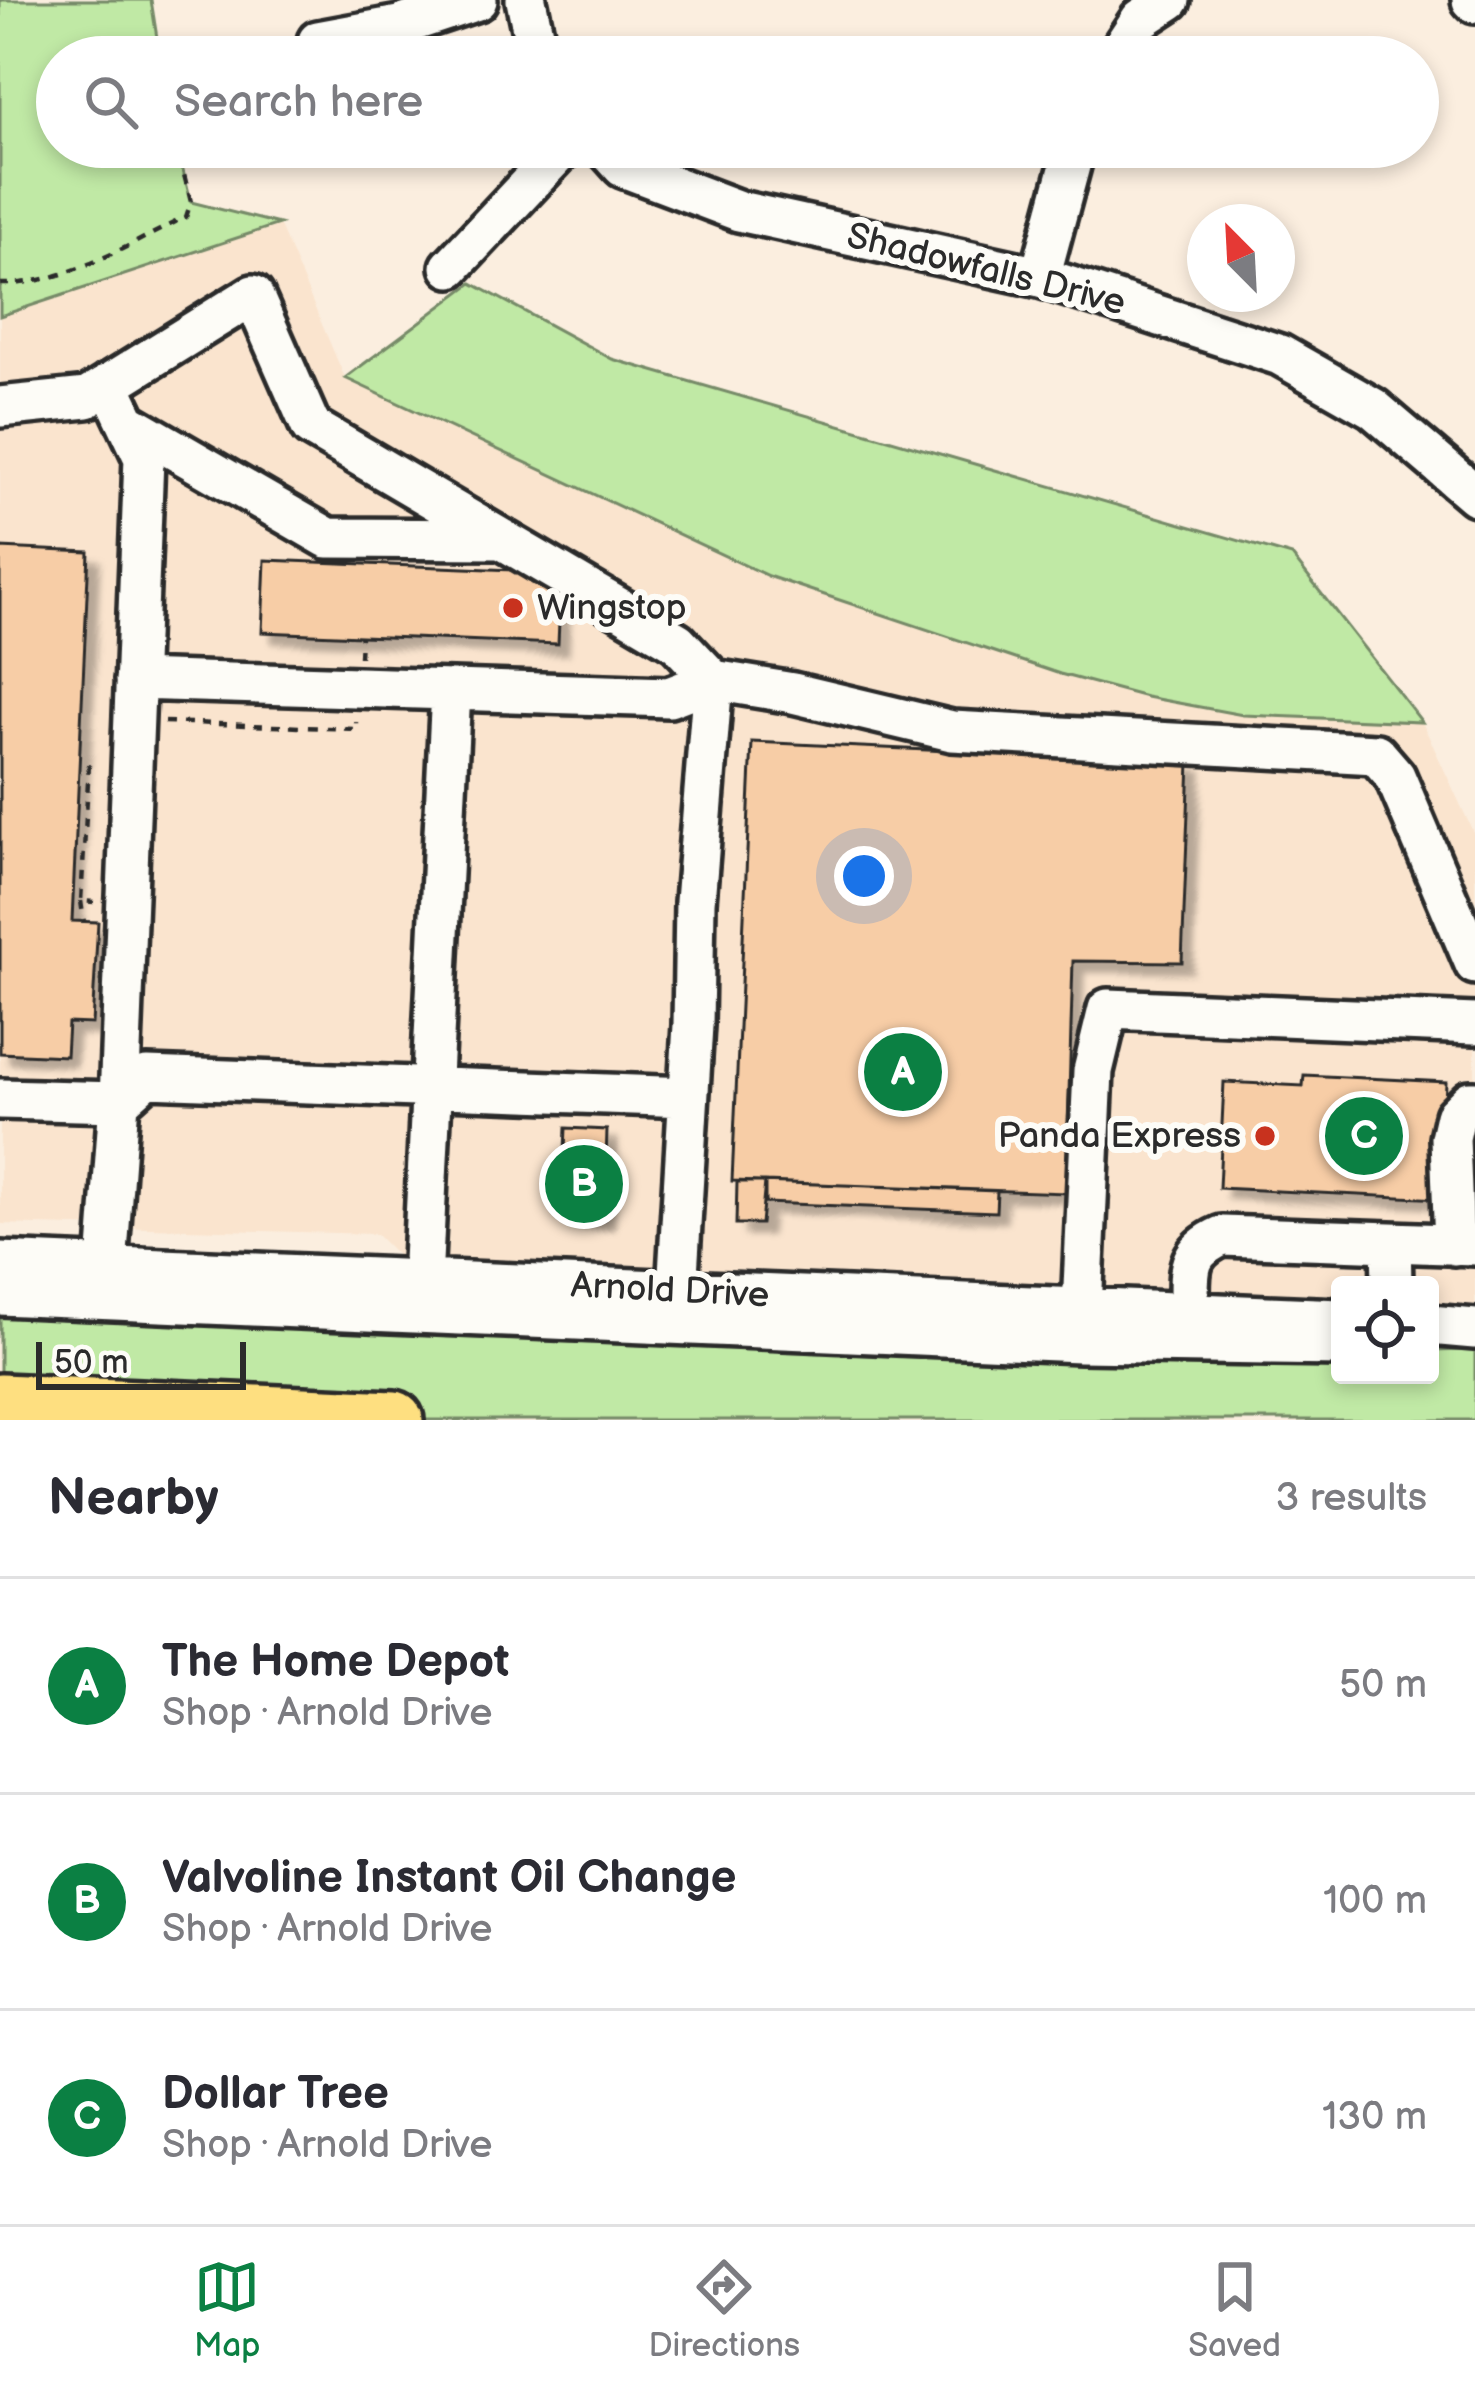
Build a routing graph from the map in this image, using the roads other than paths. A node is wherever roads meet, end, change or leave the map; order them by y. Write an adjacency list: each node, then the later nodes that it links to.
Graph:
1 (477, 0): 4 (street)
2 (526, 0): 5 (street)
3 (1170, 0): 6 (street)
4 (345, 36)
5 (534, 36)
6 (1130, 36)
7 (544, 168): 10 (street)
8 (628, 168): 11 (street, Shadowfalls Drive)
9 (1069, 168): 11 (street)
10 (451, 267)
11 (1040, 277): 15 (street, Shadowfalls Drive)
12 (109, 384): 13 (street); 14 (street); 16 (street)
13 (0, 407)
14 (127, 422): 16 (street); 17 (street)
15 (1475, 495)
16 (501, 539): 18 (street)
17 (135, 680): 19 (street); 26 (street)
18 (713, 680): 19 (street); 20 (street); 23 (street)
19 (451, 690): 22 (street)
20 (1475, 964)
21 (1475, 1024): 35 (street)
22 (429, 1088): 23 (street); 26 (street); 34 (street)
23 (688, 1097): 32 (street)
24 (0, 1099): 26 (street)
25 (1475, 1101): 28 (street)
26 (119, 1102): 30 (street)
27 (1391, 1242): 28 (street); 31 (street); 36 (street)
28 (1464, 1245)
29 (0, 1262): 30 (street, Arnold Drive)
30 (106, 1266): 34 (street, Arnold Drive)
31 (1393, 1276)
32 (676, 1291): 34 (street, Arnold Drive); 35 (street, Arnold Drive)
33 (0, 1295): 34 (street, Arnold Drive)
34 (421, 1296): 40 (street, Arnold Drive)
35 (1082, 1309): 36 (street, Arnold Drive)
36 (1189, 1310): 37 (street, Arnold Drive)
37 (1331, 1318)
38 (1439, 1326): 39 (street)
39 (1475, 1330)
40 (1331, 1346)
41 (1439, 1348): 42 (street)
42 (1475, 1348)
43 (0, 1403): 44 (highway)
44 (394, 1420)

